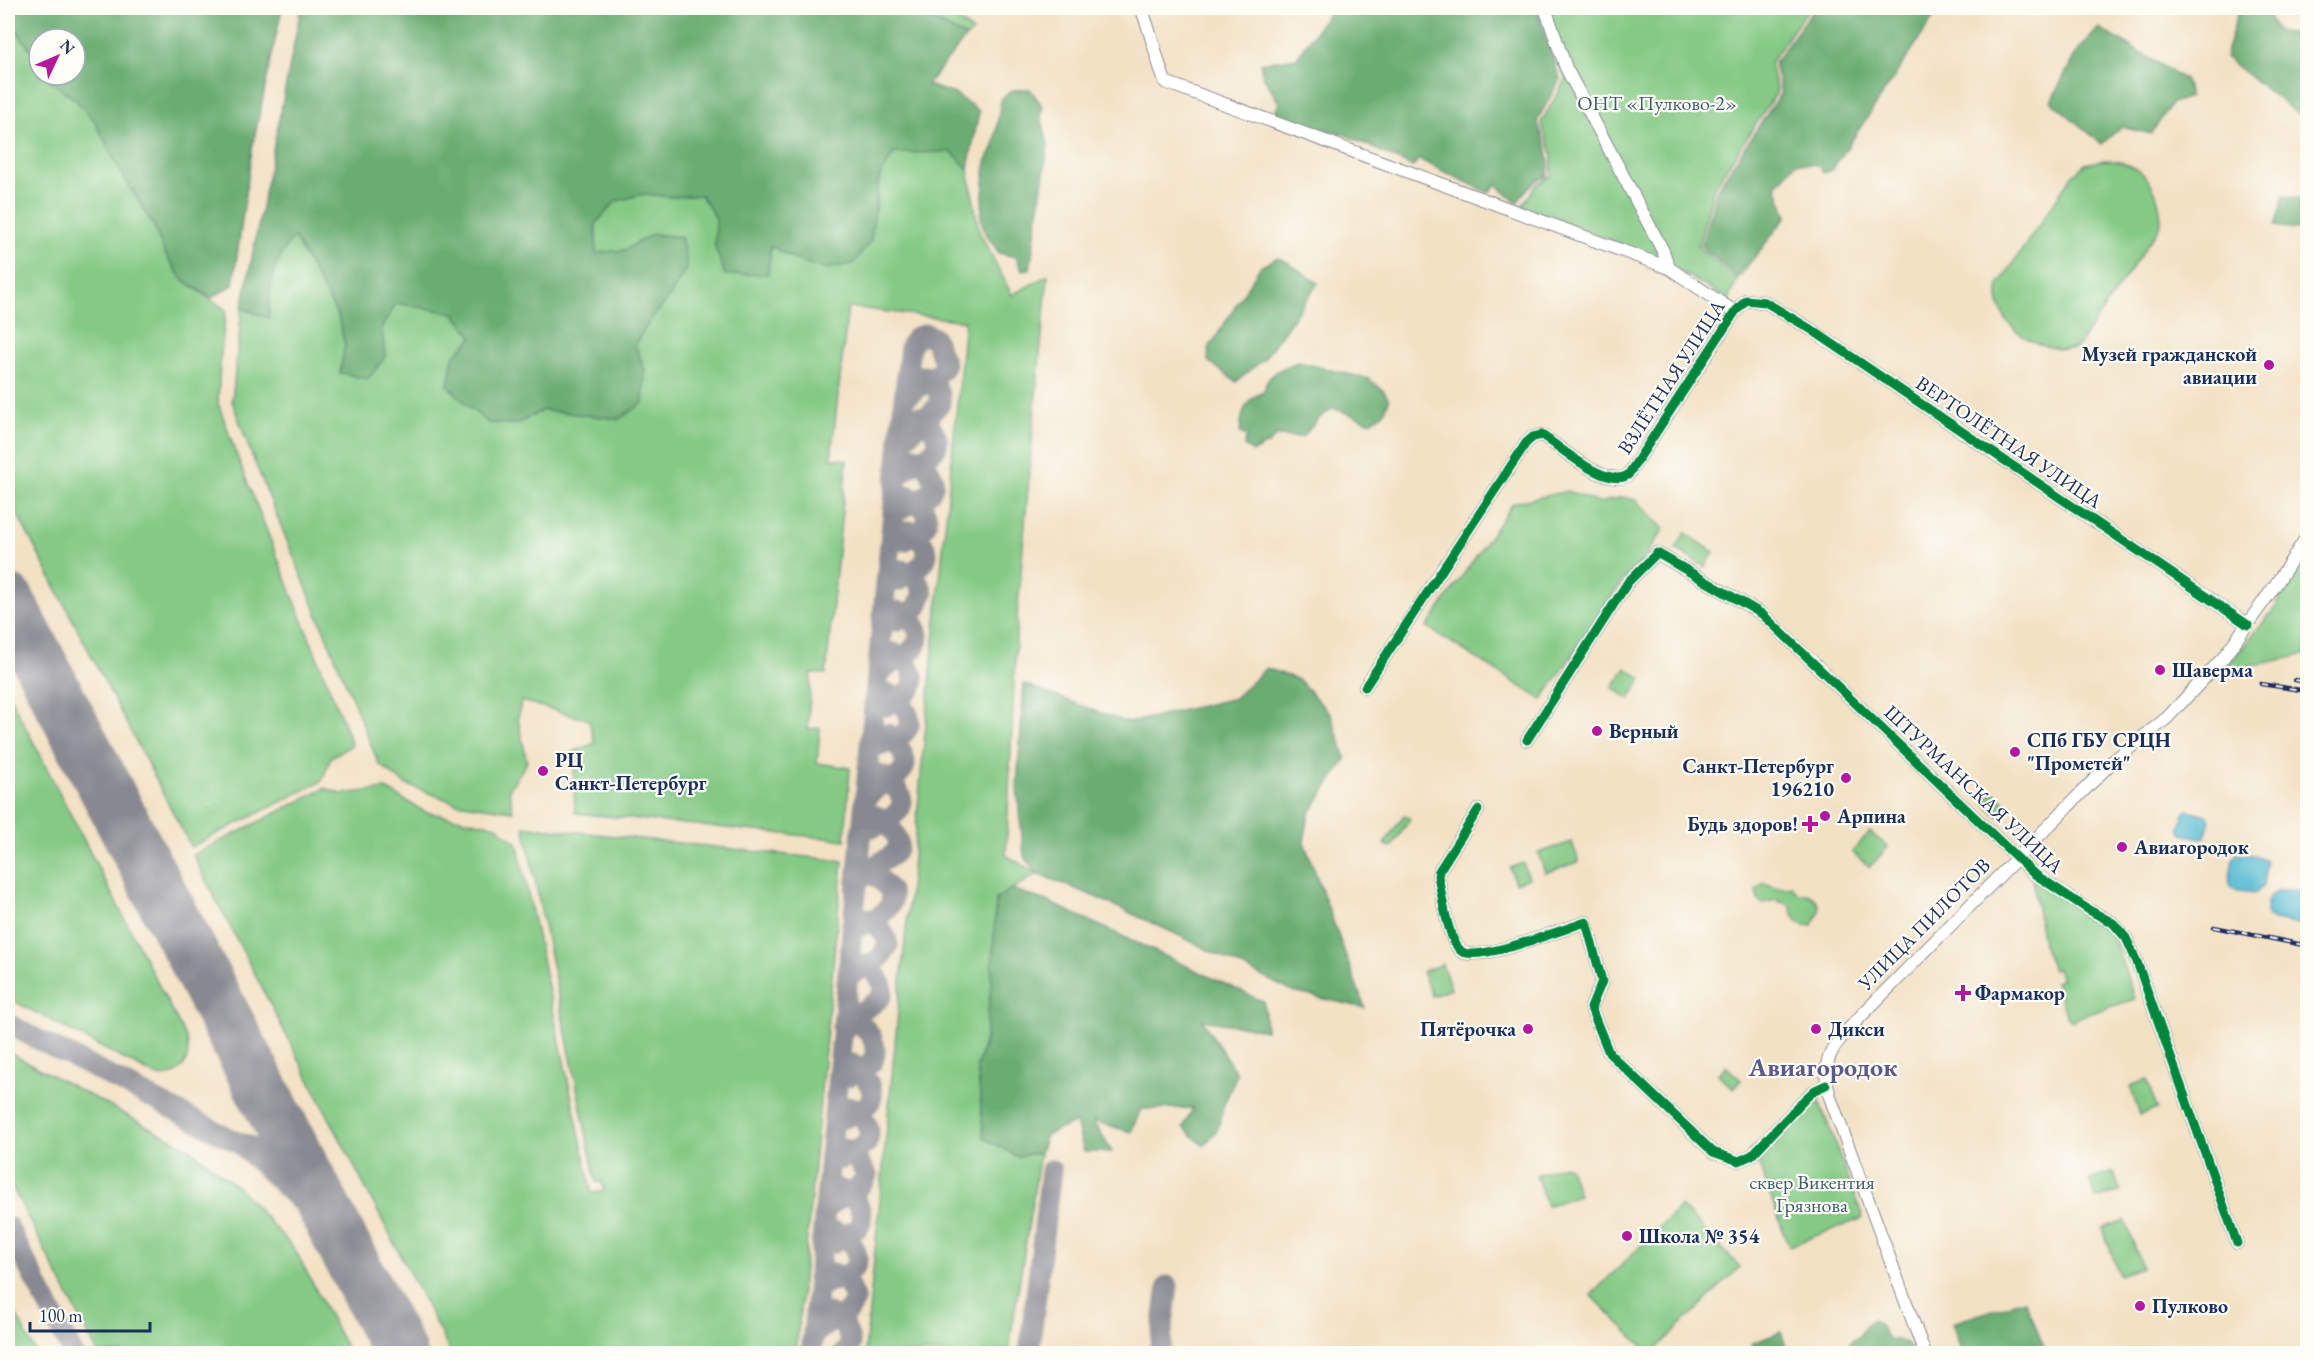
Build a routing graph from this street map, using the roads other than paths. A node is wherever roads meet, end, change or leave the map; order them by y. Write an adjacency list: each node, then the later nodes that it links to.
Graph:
1 (1141, 8): 3 (street)
2 (1545, 8): 3 (street)
3 (1669, 268): 5 (street)
4 (1746, 300): 5 (street, ВЗЛЁТНАЯ УЛИЦА); 7 (street, ВЕРТОЛЁТНАЯ УЛИЦА)
5 (1735, 312): 8 (street, ВЗЛЁТНАЯ УЛИЦА)
6 (2307, 535): 7 (street, УЛИЦА ПИЛОТОВ)
7 (2248, 625): 11 (street, УЛИЦА ПИЛОТОВ)
8 (1365, 687)
9 (1527, 741): 11 (street, ШТУРМАНСКАЯ УЛИЦА)
10 (1479, 810): 12 (street)
11 (2017, 858): 12 (street, УЛИЦА ПИЛОТОВ); 13 (street, ШТУРМАНСКАЯ УЛИЦА)
12 (1827, 1085): 14 (street, УЛИЦА ПИЛОТОВ)
13 (2238, 1244)
14 (1925, 1353)

